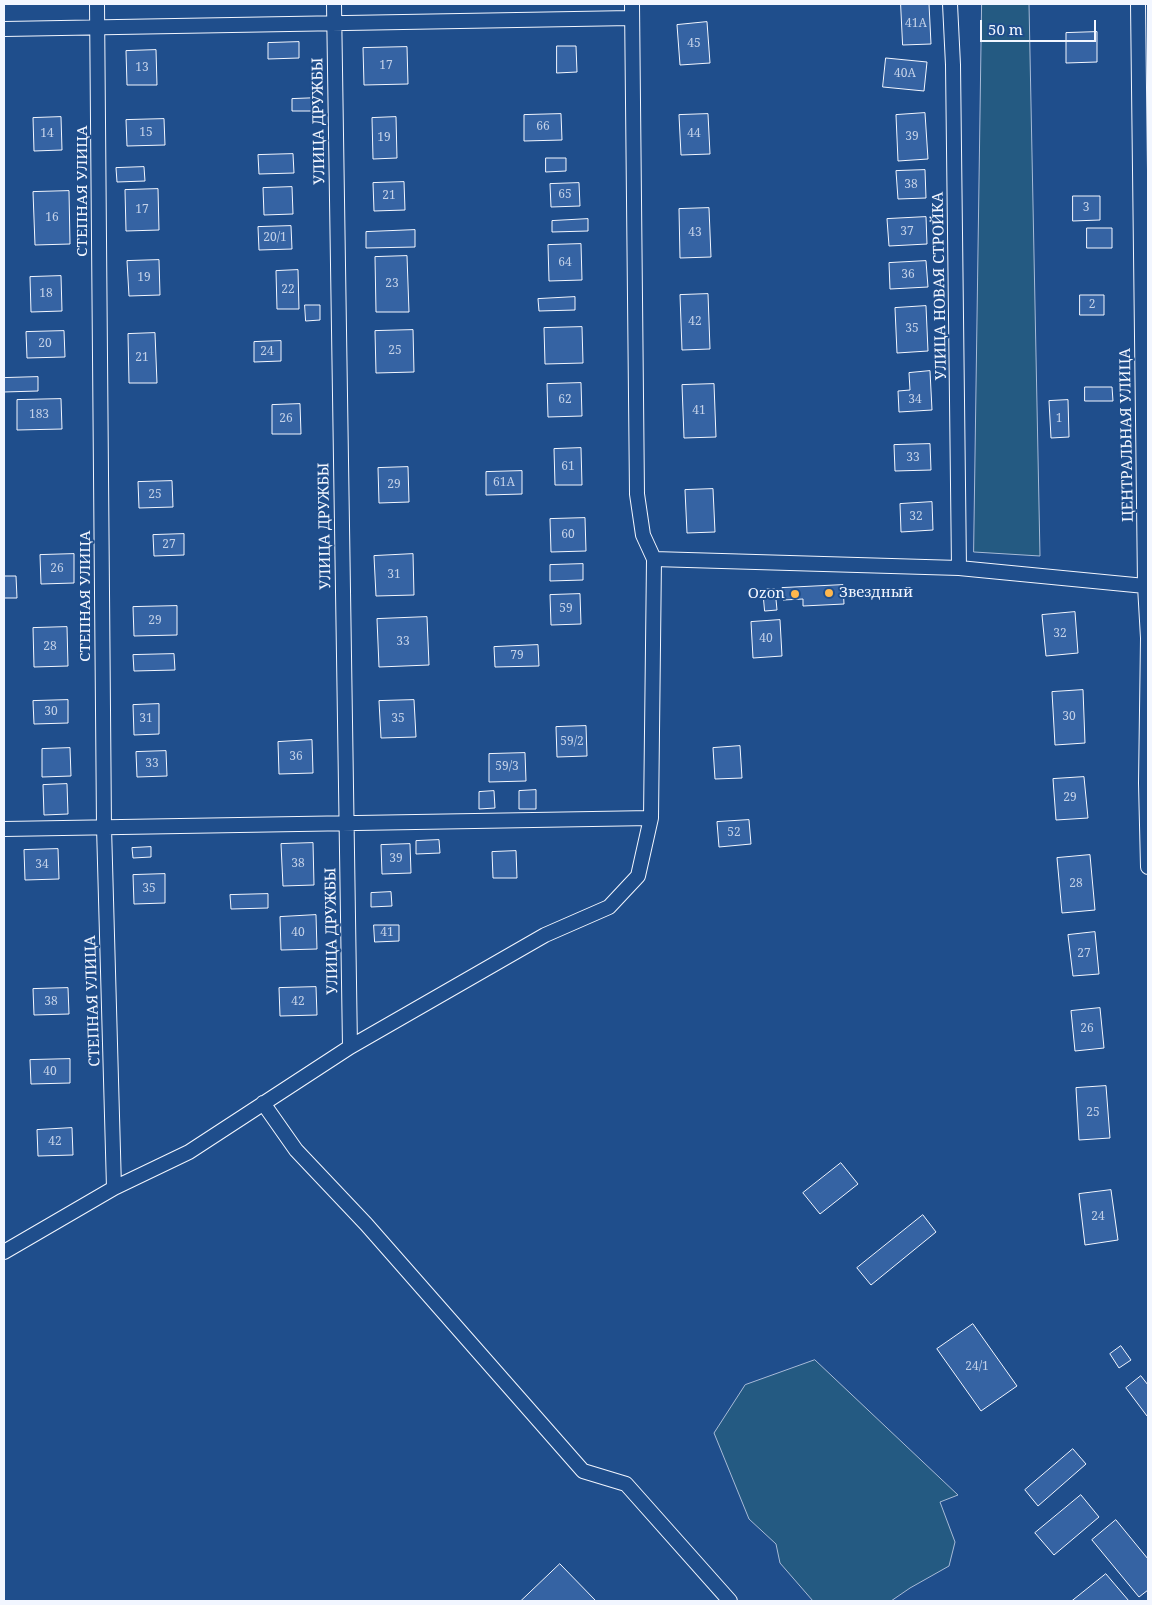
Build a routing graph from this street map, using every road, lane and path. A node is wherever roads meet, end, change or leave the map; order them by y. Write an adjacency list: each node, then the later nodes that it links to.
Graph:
1 (97, 4): 7 (street, СТЕПНАЯ УЛИЦА)
2 (334, 4): 6 (street, УЛИЦА ДРУЖБЫ)
3 (950, 4): 10 (street, УЛИЦА НОВАЯ СТРОЙКА)
4 (1138, 4): 11 (street, ЦЕНТРАЛЬНАЯ УЛИЦА)
5 (632, 11): 6 (street); 9 (street)
6 (334, 24): 7 (street); 13 (street, УЛИЦА ДРУЖБЫ)
7 (97, 27): 8 (street); 14 (street, СТЕПНАЯ УЛИЦА)
8 (4, 28)
9 (654, 559): 10 (street); 12 (street)
10 (959, 568): 11 (street)
11 (1145, 586): 16 (street, ЦЕНТРАЛЬНАЯ УЛИЦА)
12 (651, 818): 13 (street); 17 (street)
13 (346, 824): 14 (street); 17 (street, УЛИЦА ДРУЖБЫ)
14 (104, 827): 15 (street); 19 (street, СТЕПНАЯ УЛИЦА)
15 (4, 829)
16 (1148, 866)
17 (350, 1047): 18 (street)
18 (263, 1103): 19 (street); 21 (street)
19 (114, 1188): 20 (street)
20 (4, 1252)
21 (730, 1601)

